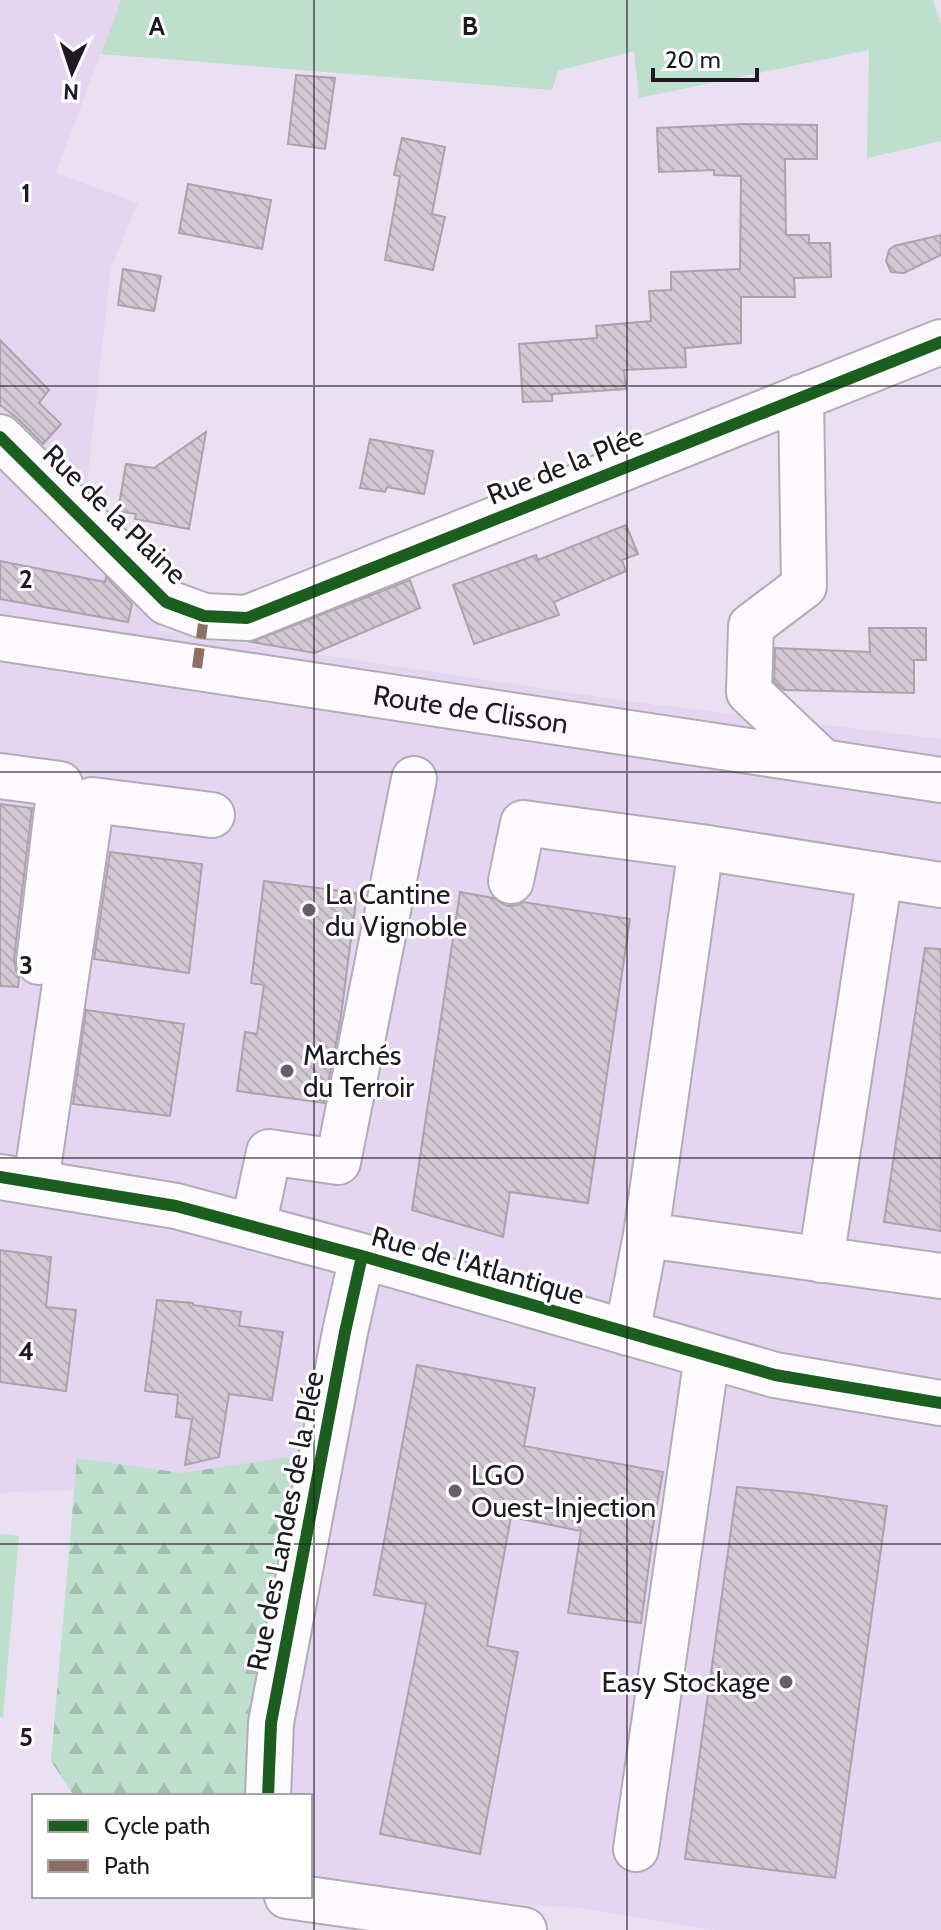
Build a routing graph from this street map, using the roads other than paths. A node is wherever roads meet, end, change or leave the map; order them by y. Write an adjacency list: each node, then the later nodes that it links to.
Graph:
1 (941, 342): 2 (street, Rue de la Plée)
2 (801, 397): 4 (street, Rue de la Plée); 6 (street)
3 (0, 437): 4 (street, Rue de la Plaine)
4 (204, 616)
5 (0, 638): 6 (street, Route de Clisson)
6 (823, 762): 9 (street, Route de Clisson)
7 (0, 776): 15 (street)
8 (414, 779): 16 (street)
9 (941, 780)
10 (212, 815): 15 (street)
11 (701, 847): 12 (street); 13 (street); 17 (street)
12 (880, 875): 14 (street); 19 (street)
13 (511, 881)
14 (941, 885)
15 (16, 1179): 16 (street, Rue de l'Atlantique)
16 (253, 1227): 18 (street, Rue de l'Atlantique)
17 (646, 1235): 19 (street); 21 (street)
18 (362, 1256): 21 (street, Rue de l'Atlantique); 24 (street, Rue des Landes de la Plée)
19 (821, 1260): 20 (street)
20 (941, 1276)
21 (627, 1333): 22 (street, Rue de l'Atlantique)
22 (707, 1356): 23 (street, Rue de l'Atlantique); 25 (street)
23 (941, 1403)
24 (268, 1794)
25 (636, 1849)
26 (274, 1898): 28 (street)
27 (301, 1898): 29 (street)
28 (282, 1930)
29 (524, 1930)

